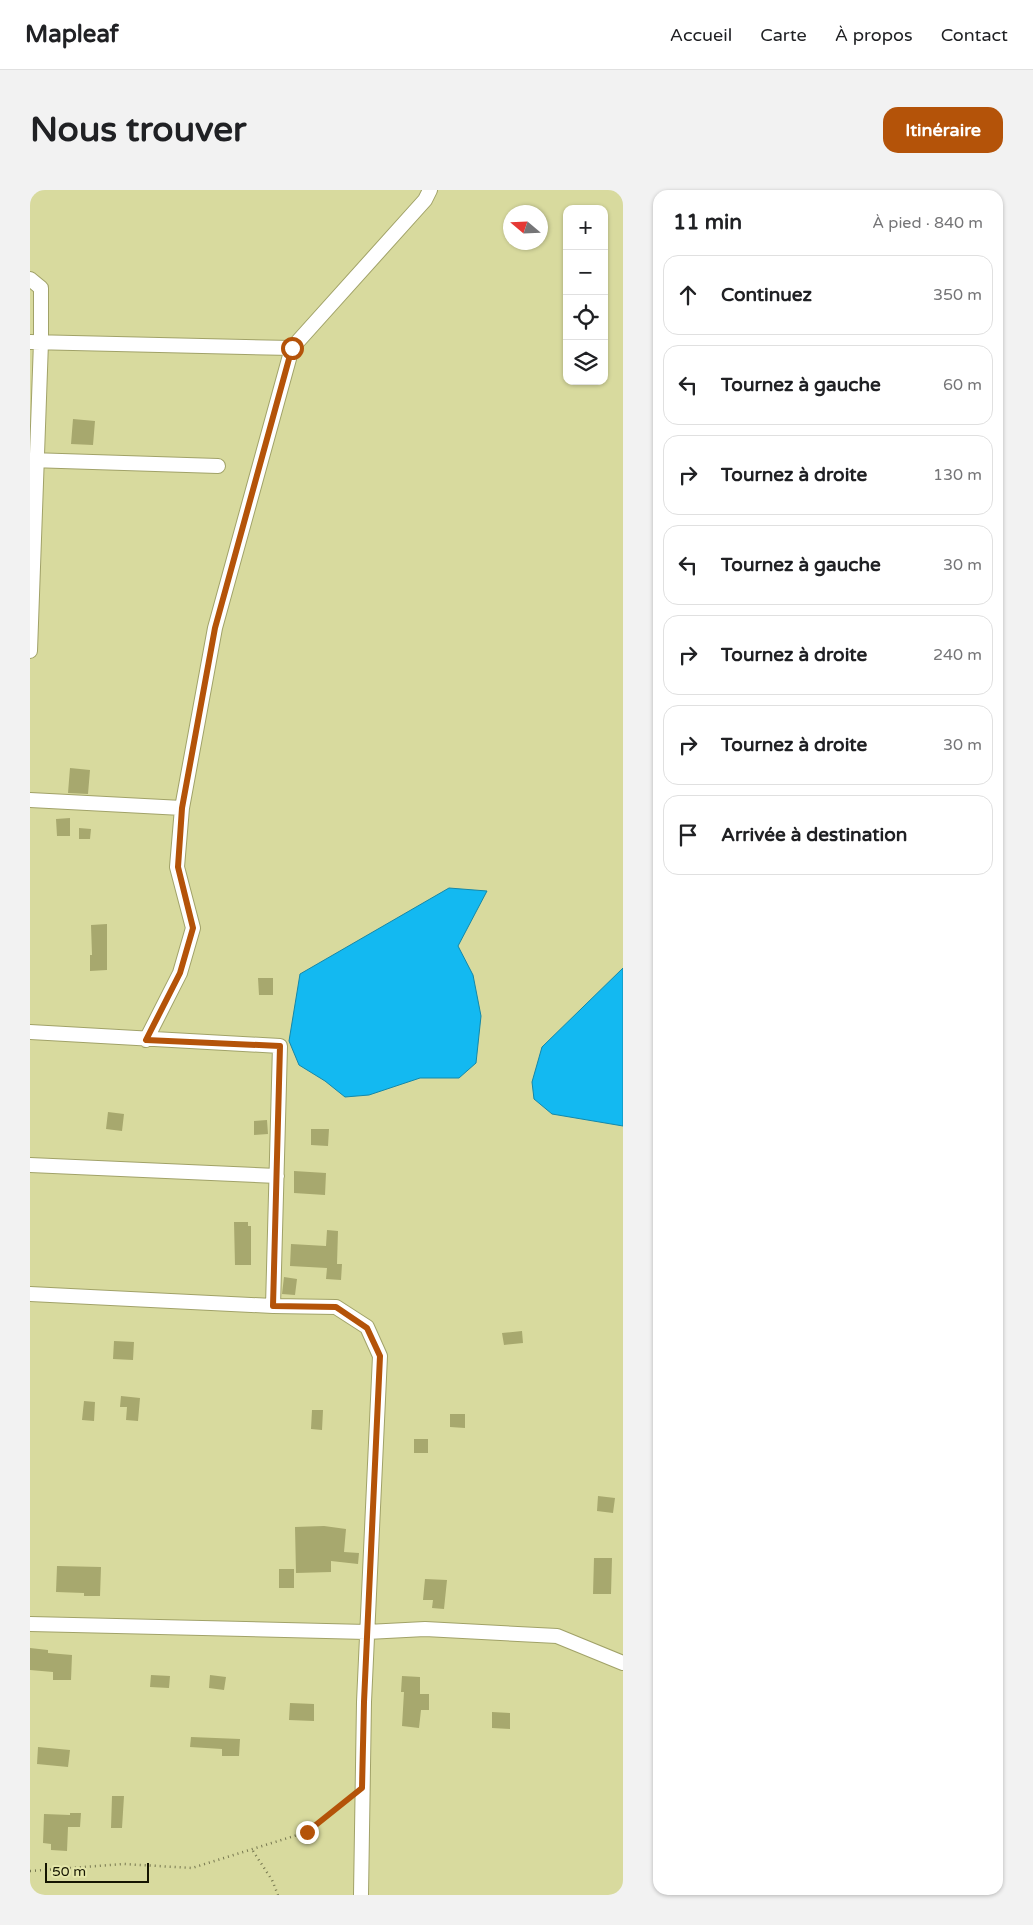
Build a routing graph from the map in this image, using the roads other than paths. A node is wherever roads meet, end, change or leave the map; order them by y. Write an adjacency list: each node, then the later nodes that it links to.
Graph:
1 (430, 190): 4 (street)
2 (30, 279): 3 (street)
3 (35, 342): 4 (street); 5 (street)
4 (292, 348): 10 (street)
5 (34, 460): 6 (street); 7 (street)
6 (218, 466)
7 (32, 571): 8 (street)
8 (30, 651)
9 (30, 800): 10 (street)
10 (182, 808): 12 (street)
11 (30, 1032): 12 (street)
12 (146, 1040): 14 (street)
13 (30, 1165): 14 (street)
14 (277, 1176): 16 (street)
15 (30, 1294): 16 (street)
16 (273, 1306): 18 (street)
17 (30, 1624): 18 (street)
18 (367, 1632): 19 (street); 20 (street)
19 (623, 1663)
20 (361, 1895)

